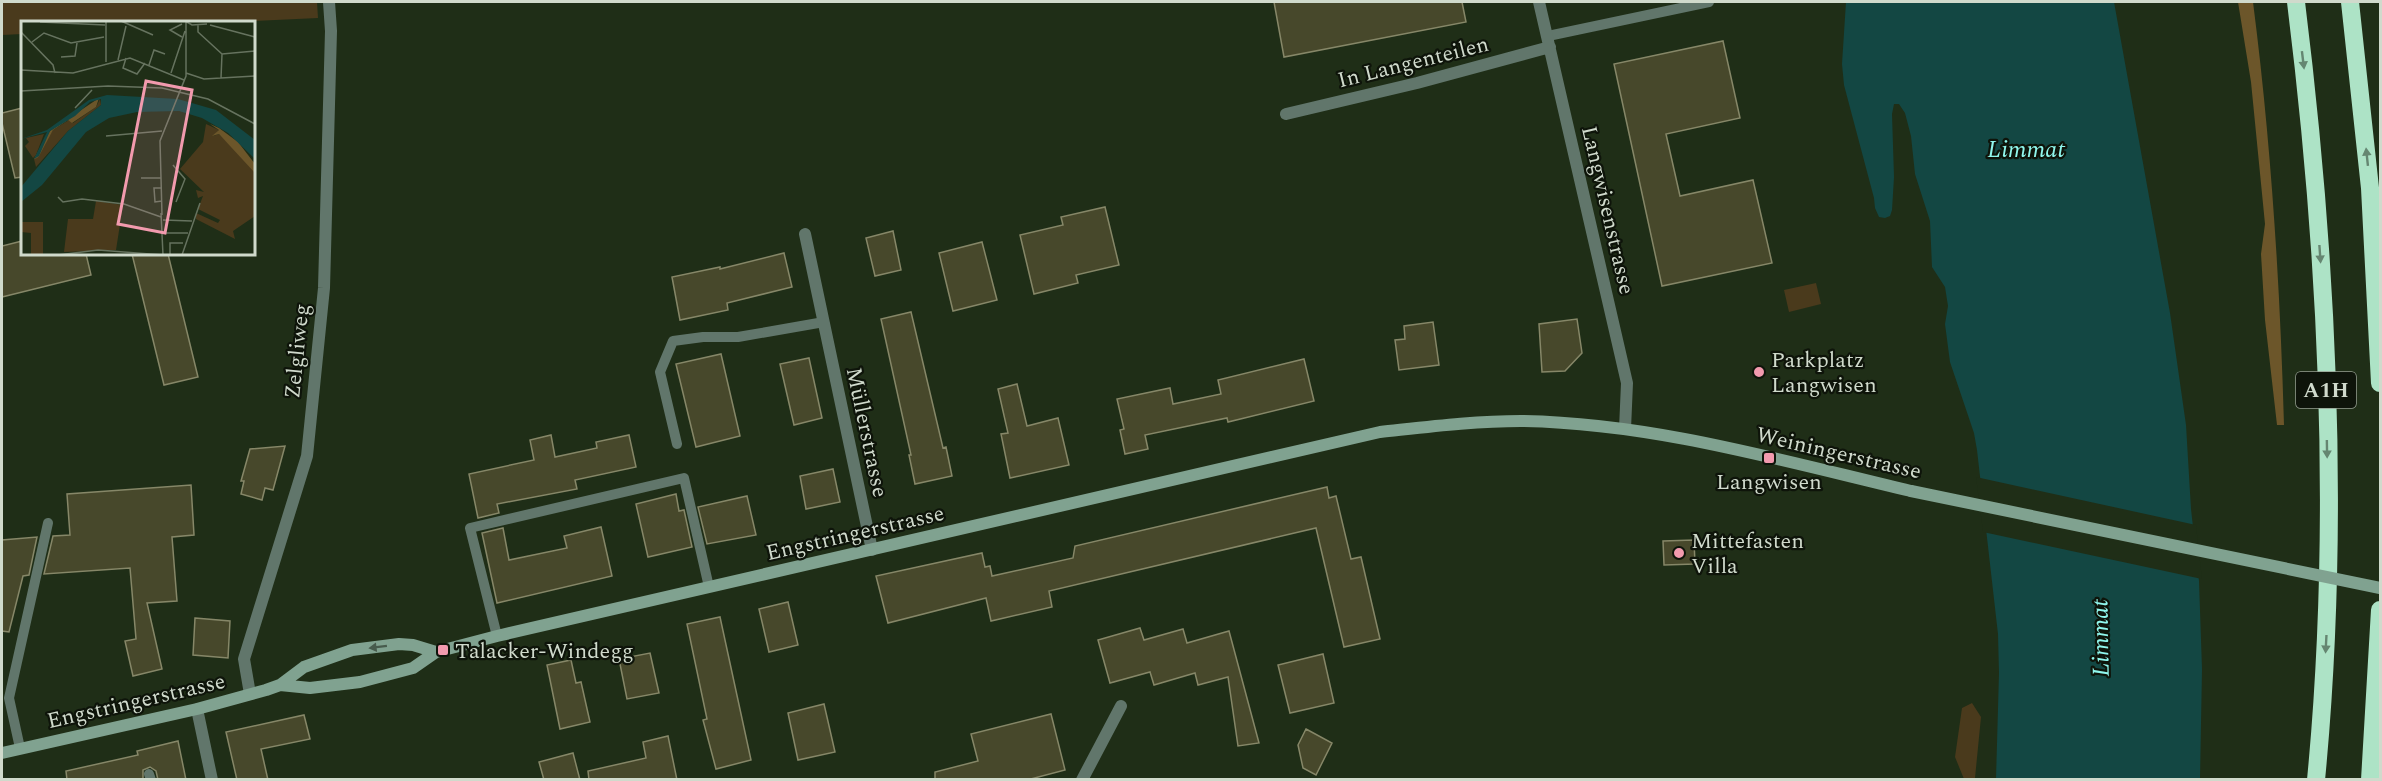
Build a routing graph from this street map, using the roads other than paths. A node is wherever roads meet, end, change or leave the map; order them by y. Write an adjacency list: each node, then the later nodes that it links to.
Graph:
1 (329, 2): 22 (street, Zelgliweg)
2 (1539, 2): 6 (street, Langwisenstrasse)
3 (1709, 2): 6 (lane)
4 (2296, 2): 30 (highway, A1H, one-way to 30)
5 (2350, 2): 10 (highway, A1H, one-way to 5)
6 (1549, 42): 7 (street, In Langenteilen); 11 (street, Langwisenstrasse)
7 (1286, 114)
8 (805, 234): 9 (street, Müllerstrasse)
9 (824, 322): 12 (lane); 15 (street, Müllerstrasse)
10 (2380, 383)
11 (1625, 429): 13 (main road, Weiningerstrasse); 17 (main road, Weiningerstrasse, bridge)
12 (677, 444)
13 (1284, 456): 15 (main road, Engstringerstrasse)
14 (48, 523): 23 (lane)
15 (873, 550): 16 (main road, Engstringerstrasse)
16 (709, 587): 19 (main road, Engstringerstrasse); 19 (lane)
17 (2380, 588)
18 (2380, 610): 31 (highway)
19 (497, 636): 20 (main road, Engstringerstrasse)
20 (436, 652): 21 (main road, Engstringerstrasse); 21 (main road, Engstringerstrasse, one-way to 21)
21 (280, 685): 22 (main road, Engstringerstrasse)
22 (250, 694): 25 (main road, Engstringerstrasse)
23 (5, 699): 26 (lane)
24 (1121, 706): 29 (street)
25 (197, 709): 26 (main road, Engstringerstrasse); 28 (street)
26 (20, 748): 27 (main road, Engstringerstrasse)
27 (2, 753)
28 (212, 780)
29 (1082, 780)
30 (2316, 780)
31 (2370, 780)

